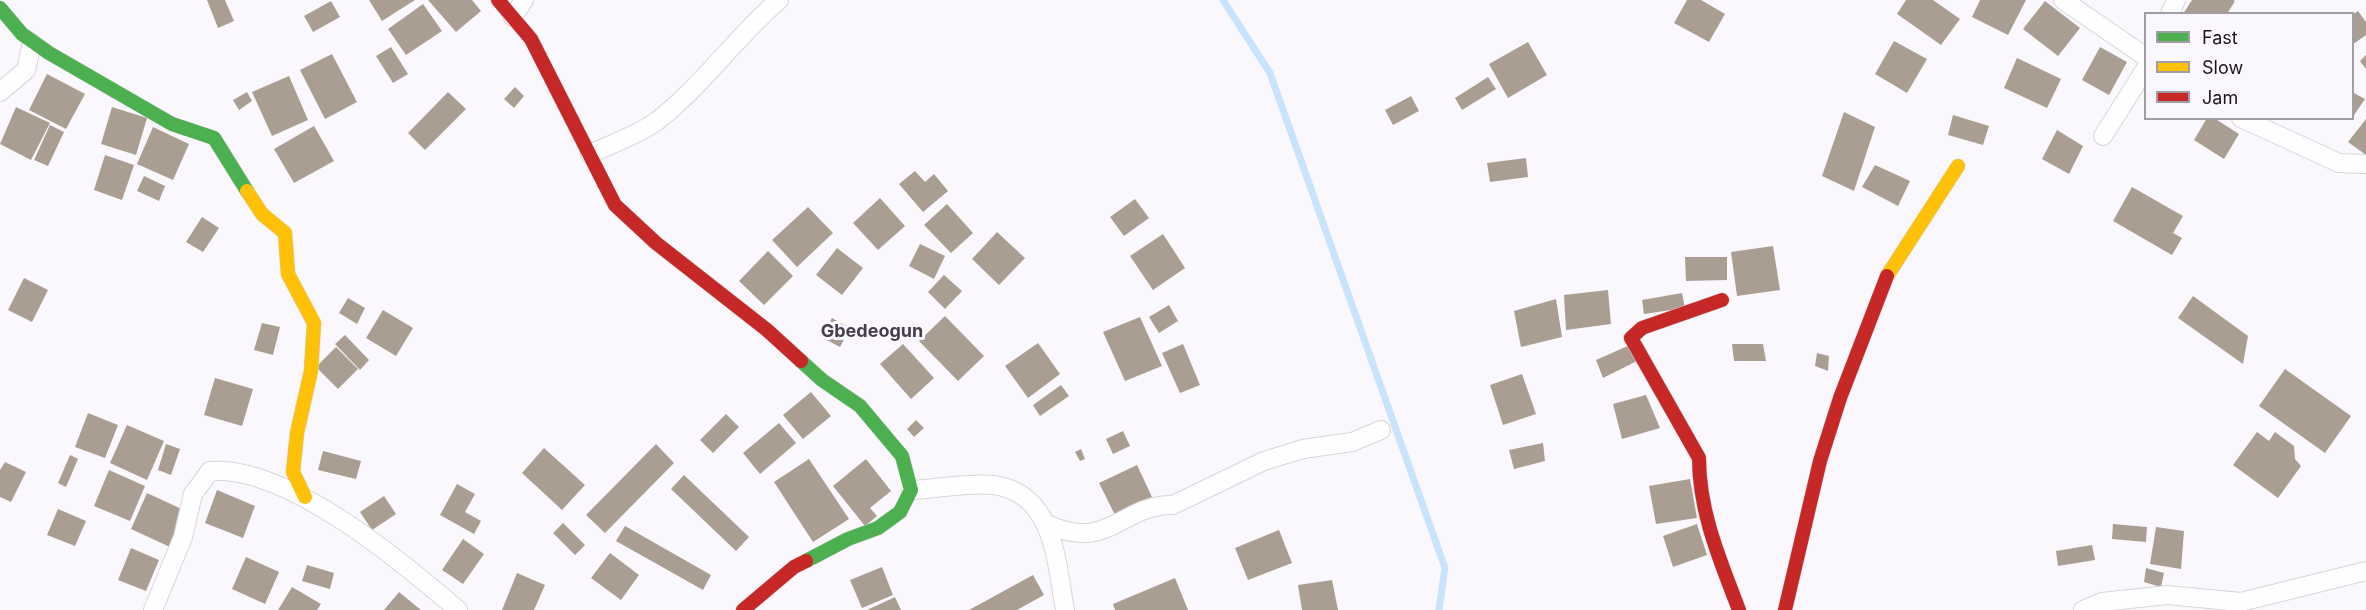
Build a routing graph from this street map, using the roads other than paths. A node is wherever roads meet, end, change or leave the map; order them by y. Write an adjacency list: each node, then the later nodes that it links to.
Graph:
1 (498, 0): 6 (street)
2 (524, 0): 6 (street)
3 (779, 0): 13 (street)
4 (2063, 0): 8 (street)
5 (0, 8): 7 (street)
6 (513, 17): 13 (street)
7 (32, 43): 10 (street); 19 (street)
8 (2144, 56)
9 (2144, 70): 12 (street)
10 (0, 92)
11 (2245, 120): 14 (street)
12 (2103, 136)
13 (590, 154): 18 (street)
14 (2366, 164)
15 (1958, 166): 28 (street)
16 (1722, 300): 27 (street)
17 (1381, 430): 20 (street)
18 (911, 490): 20 (street); 25 (street)
19 (305, 497): 23 (street); 24 (street)
20 (1045, 523): 26 (street)
21 (2366, 571): 22 (street)
22 (2227, 605): 29 (street)
23 (153, 610)
24 (458, 610)
25 (743, 610)
26 (1065, 610)
27 (1738, 610)
28 (1785, 610)
29 (2083, 610)

